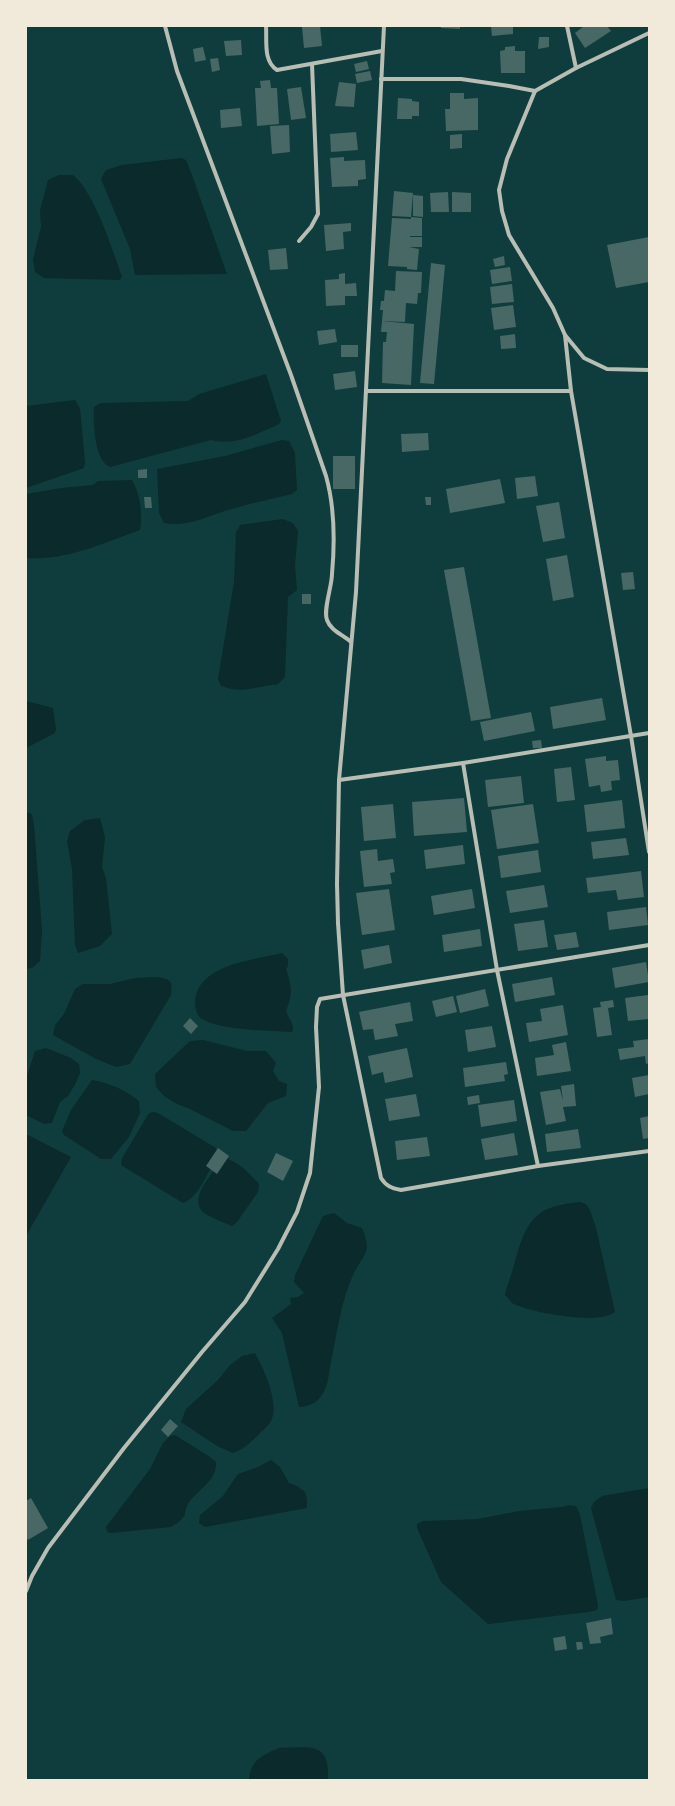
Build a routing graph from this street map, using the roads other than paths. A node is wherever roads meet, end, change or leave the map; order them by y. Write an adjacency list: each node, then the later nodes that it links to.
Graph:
1 (165, 26): 16 (street)
2 (266, 26): 7 (street)
3 (384, 26): 6 (street)
4 (567, 26): 8 (street)
5 (649, 33): 8 (street)
6 (382, 51): 7 (street); 9 (street)
7 (312, 64): 11 (street)
8 (576, 68): 10 (street)
9 (381, 79): 10 (street); 14 (street)
10 (534, 91): 12 (street)
11 (298, 241)
12 (565, 335): 13 (street); 15 (street)
13 (649, 370)
14 (366, 391): 15 (street); 16 (street)
15 (571, 391): 18 (street)
16 (351, 642): 20 (street)
17 (649, 733): 18 (street)
18 (631, 736): 19 (street); 21 (street)
19 (463, 763): 20 (street); 23 (street)
20 (338, 780): 24 (street)
21 (649, 852)
22 (649, 945): 23 (street)
23 (497, 970): 24 (street); 26 (street)
24 (343, 995): 26 (street); 27 (street)
25 (649, 1151): 26 (street)
26 (538, 1166)
27 (26, 1591)

